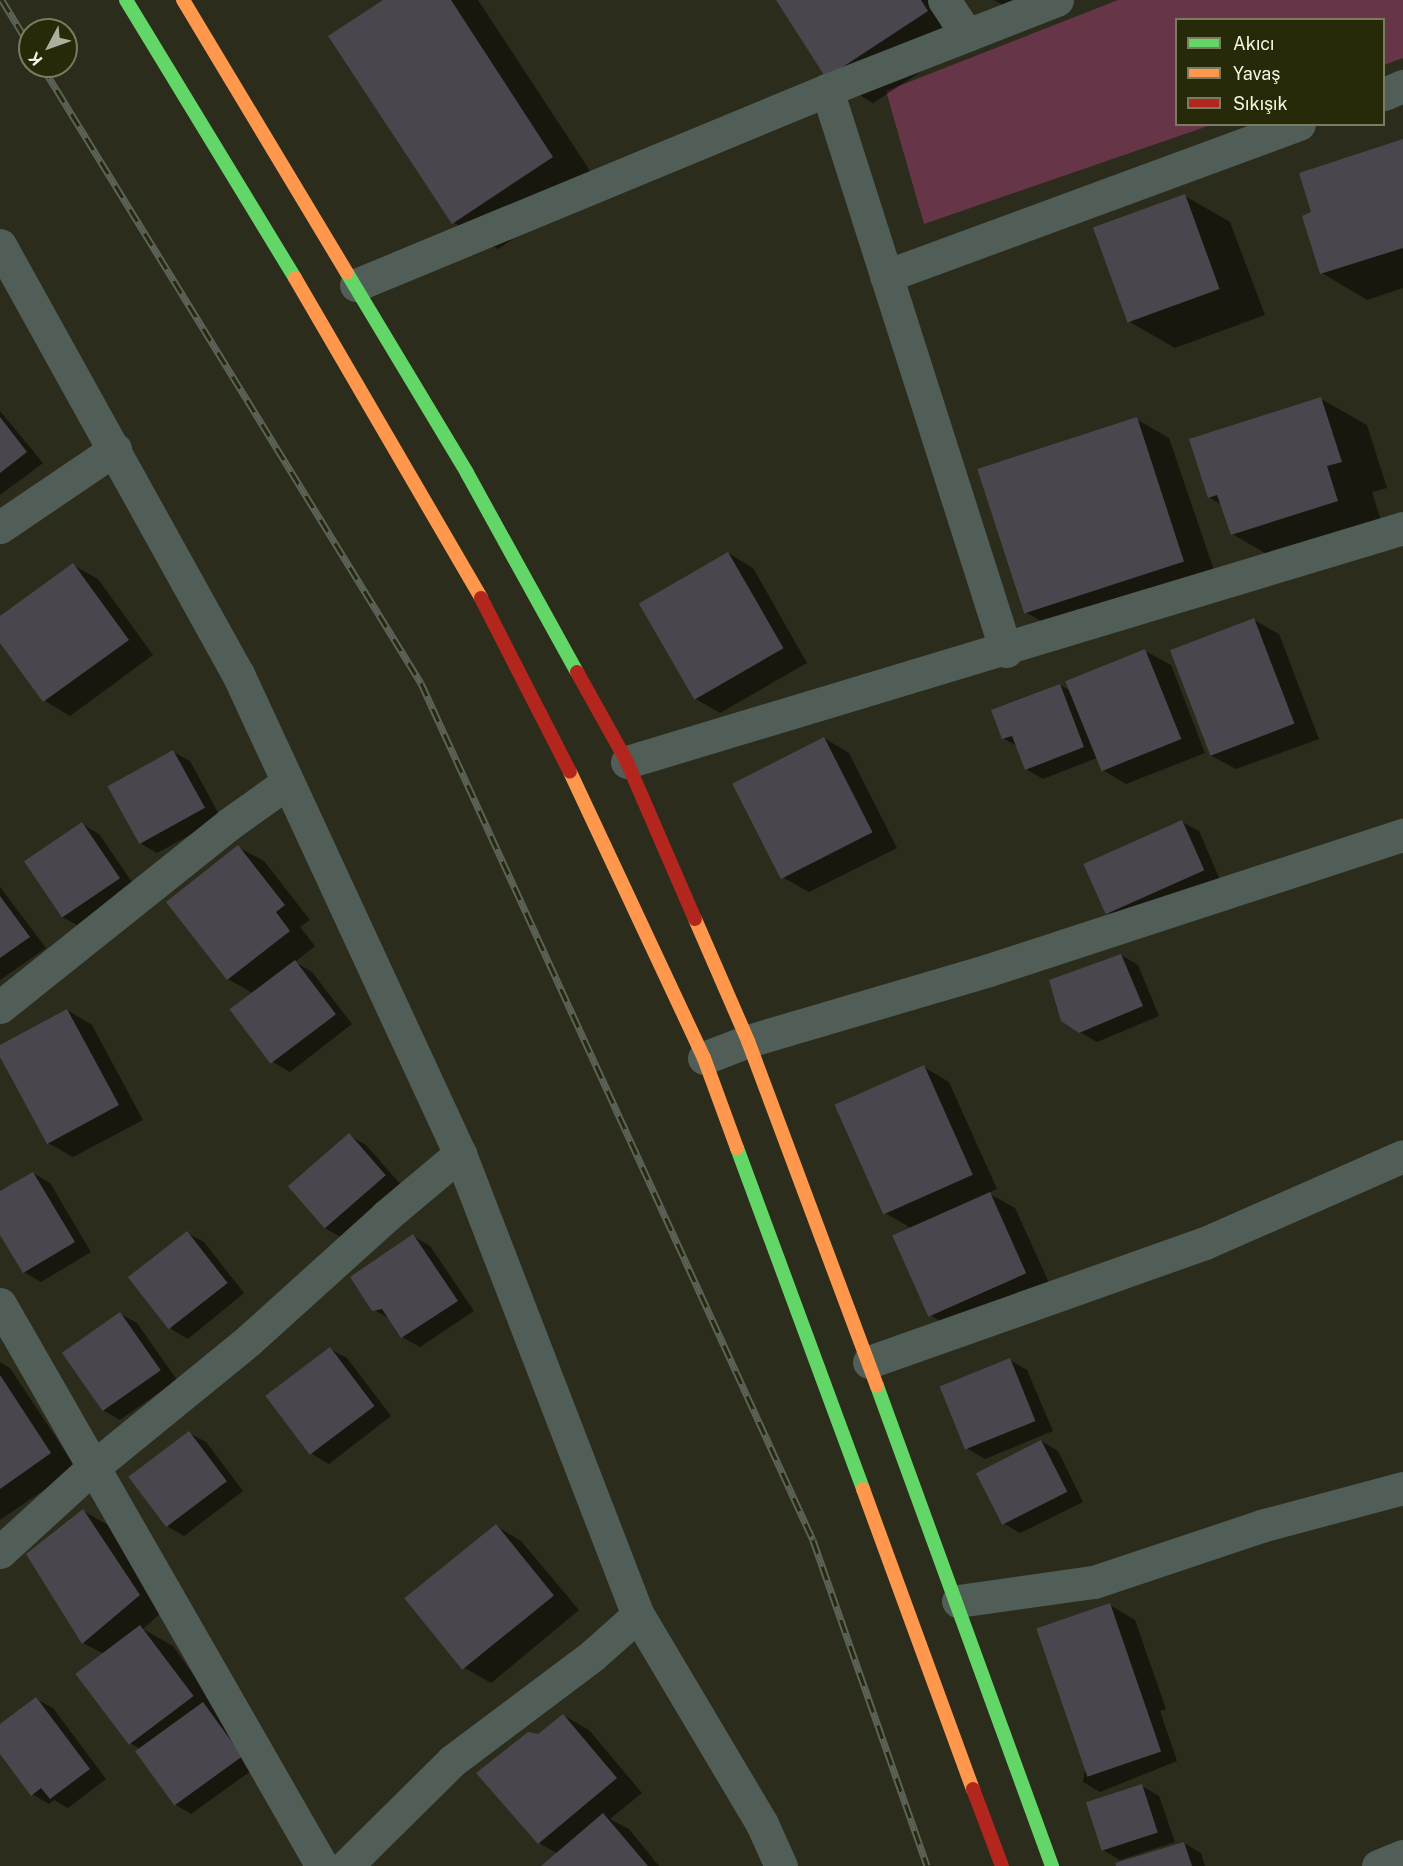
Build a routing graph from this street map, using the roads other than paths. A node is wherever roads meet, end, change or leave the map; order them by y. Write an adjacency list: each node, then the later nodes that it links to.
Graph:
1 (126, 0): 22 (street)
2 (183, 0): 12 (street)
3 (944, 0): 5 (street)
4 (1057, 0): 5 (street)
5 (967, 35): 7 (street)
6 (1403, 86): 8 (street)
7 (827, 90): 11 (street); 12 (street)
8 (1385, 93)
9 (1294, 126): 11 (street)
10 (0, 245): 13 (street)
11 (886, 276): 16 (street)
12 (356, 285): 17 (street)
13 (115, 449): 14 (street); 18 (street)
14 (0, 527)
15 (1403, 528): 16 (street)
16 (1006, 651): 17 (street)
17 (627, 762): 21 (street)
18 (288, 782): 20 (street); 23 (street)
19 (1403, 835): 21 (street)
20 (0, 1007)
21 (748, 1041): 22 (street); 26 (street)
22 (704, 1058): 36 (street)
23 (460, 1154): 27 (street); 31 (street)
24 (1403, 1156): 26 (street)
25 (0, 1304): 27 (street)
26 (869, 1362): 30 (street)
27 (92, 1469): 29 (street); 33 (street)
28 (1403, 1488): 30 (street)
29 (0, 1552)
30 (958, 1601): 37 (street)
31 (638, 1616): 34 (street); 35 (street)
32 (1403, 1856): 38 (street)
33 (322, 1866)
34 (345, 1866)
35 (781, 1866)
36 (1002, 1866)
37 (1052, 1866)
38 (1378, 1866)

